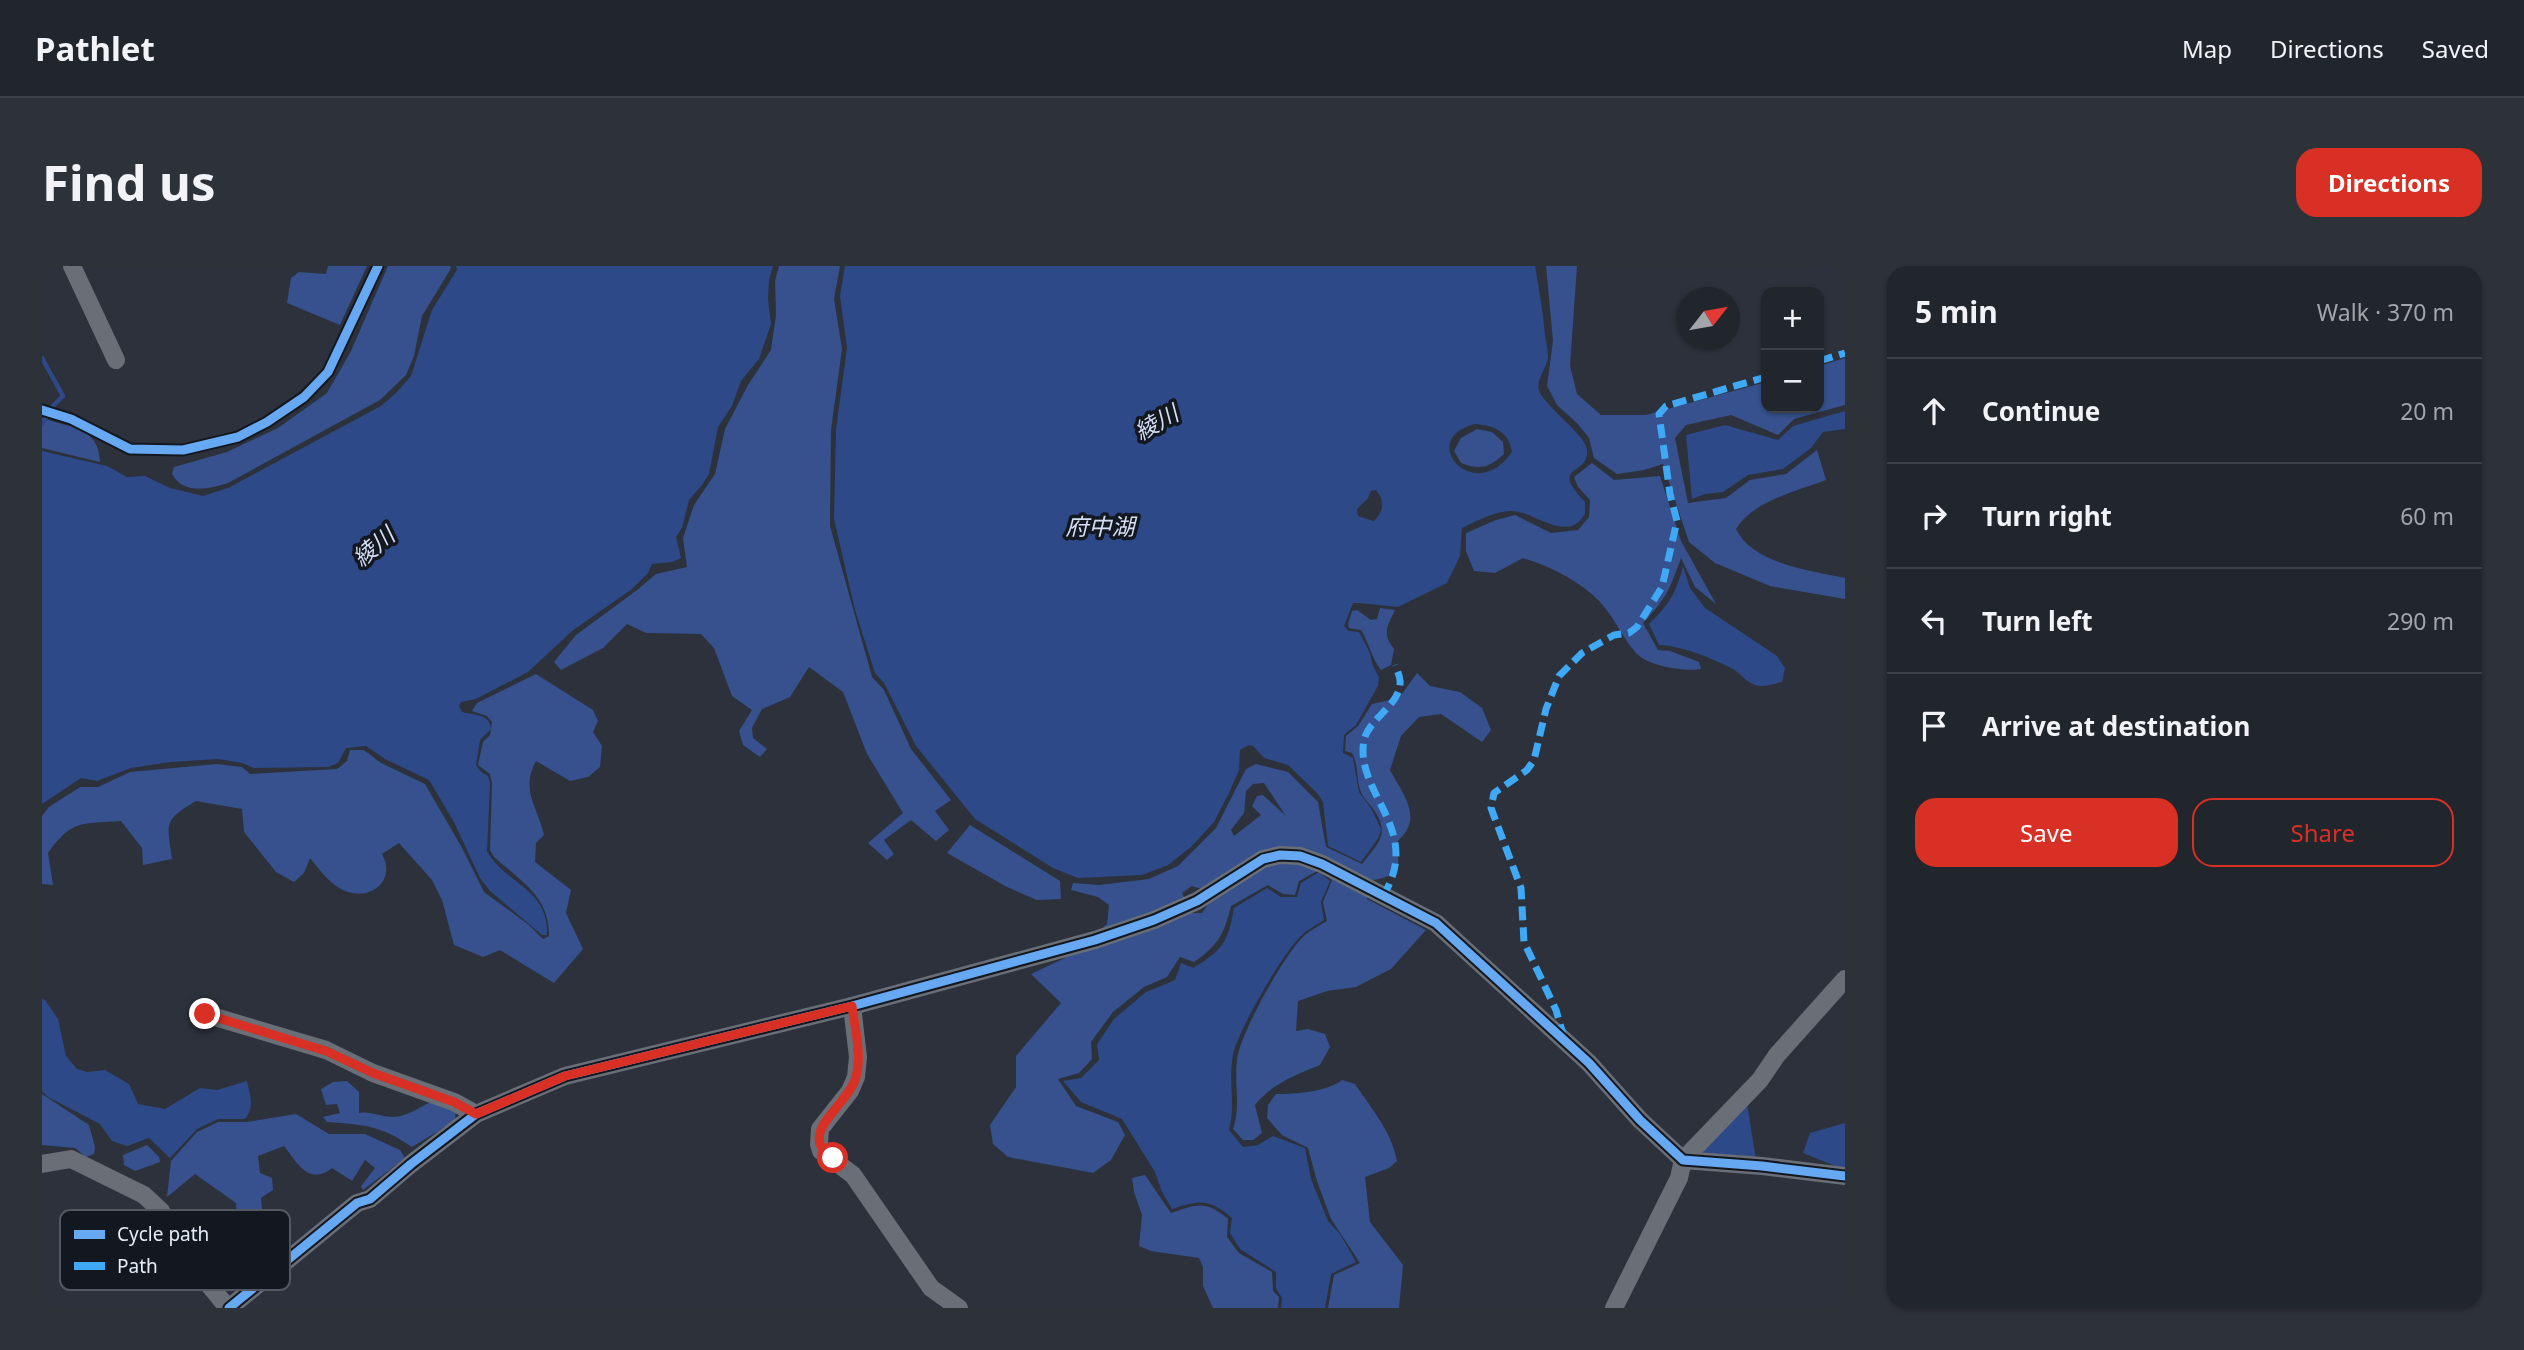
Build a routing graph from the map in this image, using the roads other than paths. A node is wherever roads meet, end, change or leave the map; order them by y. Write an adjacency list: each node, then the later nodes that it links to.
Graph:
1 (72, 266): 2 (street)
2 (116, 360)
3 (1845, 979): 7 (street)
4 (852, 1006): 6 (street); 7 (street); 15 (street)
5 (205, 1014): 6 (street)
6 (476, 1114): 11 (street)
7 (1683, 1160): 9 (street); 16 (street)
8 (42, 1164): 10 (street)
9 (1845, 1177)
10 (160, 1210)
11 (290, 1258)
12 (213, 1290): 14 (street)
13 (250, 1290): 14 (street)
14 (228, 1308)
15 (959, 1308)
16 (1614, 1308)

